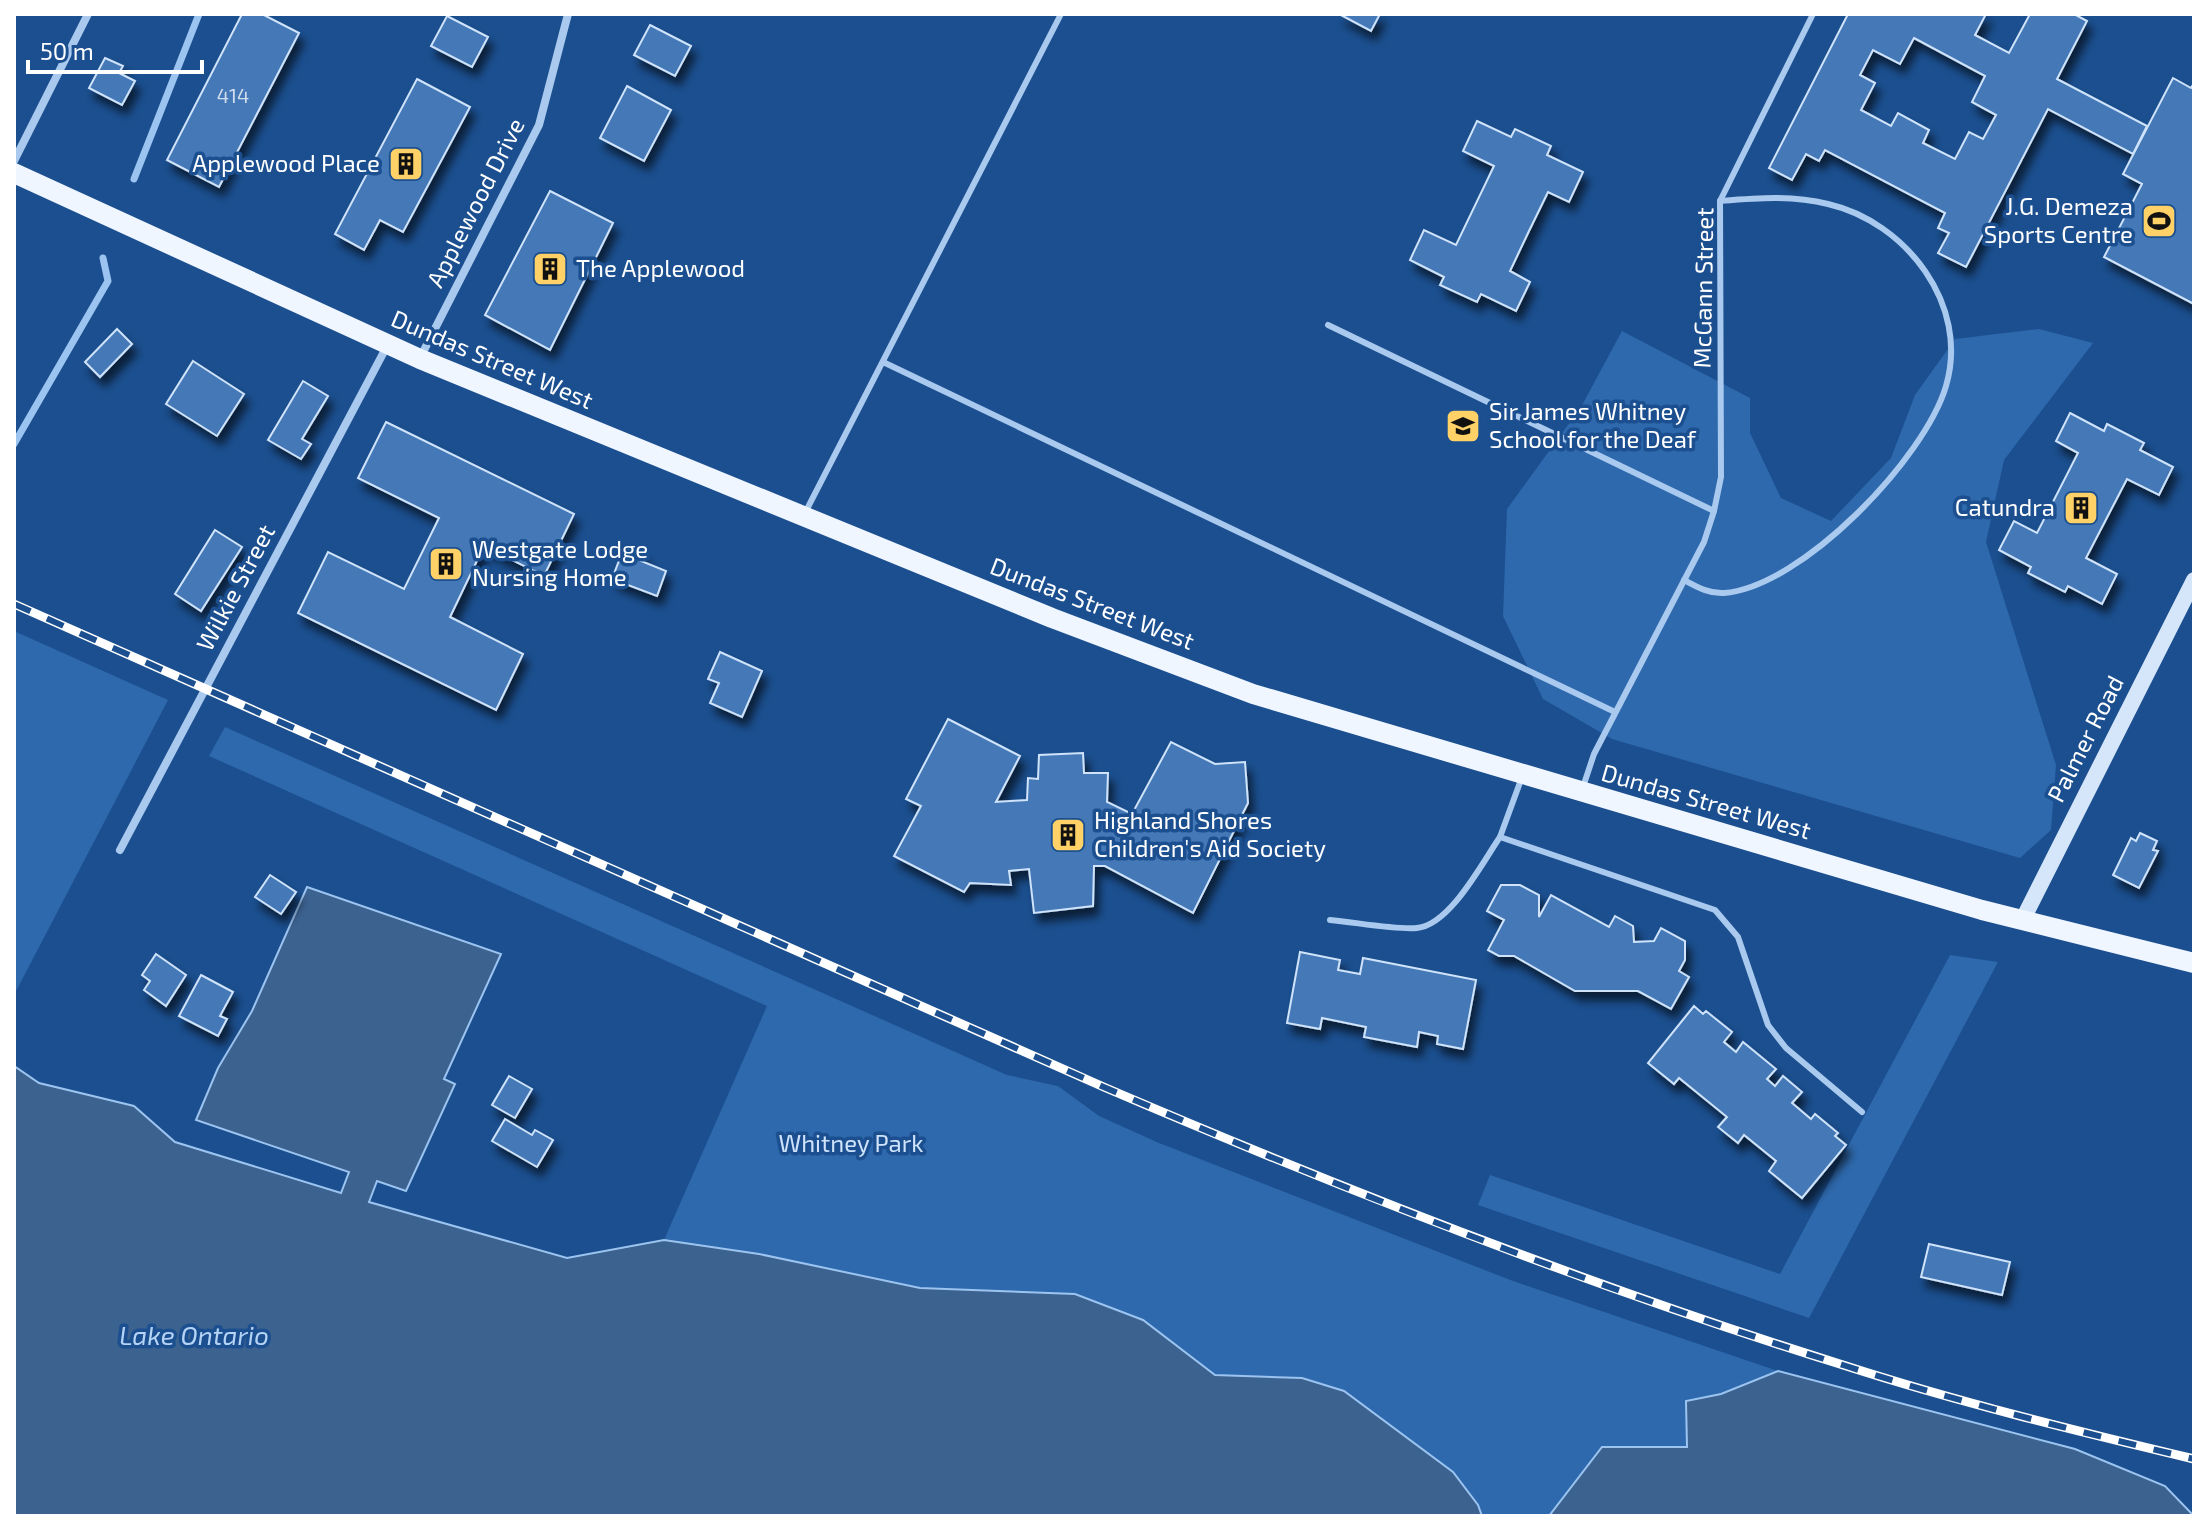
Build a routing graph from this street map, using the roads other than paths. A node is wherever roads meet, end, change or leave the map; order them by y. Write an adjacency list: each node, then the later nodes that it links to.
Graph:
1 (88, 14): 5 (street)
2 (568, 14): 10 (street, Applewood Drive)
3 (1061, 14): 11 (lane)
4 (1813, 14): 7 (lane, McGann Street)
5 (14, 161)
6 (14, 173): 9 (main road, Dundas Street West)
7 (1720, 201): 12 (lane, McGann Street); 14 (lane)
8 (1328, 325): 12 (lane)
9 (387, 345): 10 (main road, Dundas Street West); 20 (street, Wilkie Street)
10 (420, 359): 13 (main road, Dundas Street West)
11 (883, 362): 13 (lane); 16 (lane)
12 (1714, 511): 14 (lane, McGann Street)
13 (804, 516): 17 (main road, Dundas Street West)
14 (1684, 580): 16 (lane, McGann Street)
15 (2194, 580): 22 (street, Palmer Road)
16 (1615, 712): 18 (lane, McGann Street)
17 (1523, 775): 18 (main road, Dundas Street West); 19 (lane)
18 (1581, 793): 22 (main road, Dundas Street West)
19 (1500, 837): 21 (lane); 24 (lane)
20 (120, 850)
21 (1330, 920)
22 (2022, 921): 23 (main road, Dundas Street West)
23 (2194, 963)
24 (1862, 1112)

